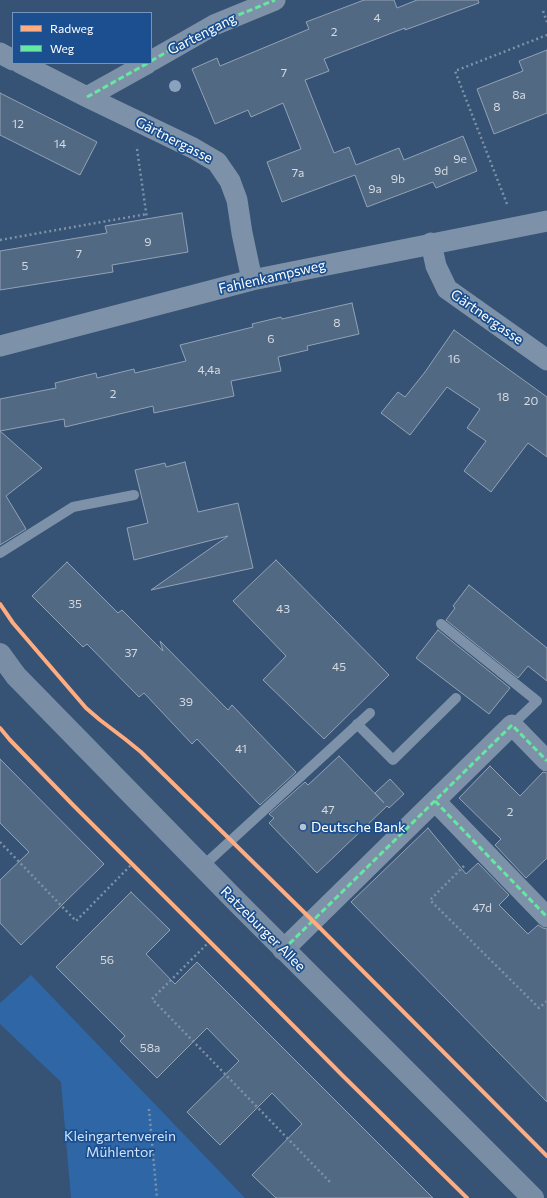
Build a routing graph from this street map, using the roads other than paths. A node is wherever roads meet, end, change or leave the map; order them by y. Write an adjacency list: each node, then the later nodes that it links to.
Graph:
1 (275, 0): 4 (street, Gartengang)
2 (0, 53): 3 (street)
3 (12, 59)
4 (152, 60)
5 (22, 64): 7 (street, Gärtnergasse)
6 (146, 64): 7 (street)
7 (87, 98): 10 (street, Gärtnergasse)
8 (547, 221): 9 (street, Fahlenkampsweg)
9 (431, 243): 10 (street, Fahlenkampsweg); 12 (street, Gärtnergasse)
10 (252, 280): 11 (street, Fahlenkampsweg)
11 (0, 346)
12 (547, 360)
13 (134, 494): 14 (lane)
14 (0, 553)
15 (441, 624): 20 (lane)
16 (0, 654): 23 (main road, Ratzeburger Allee)
17 (456, 698): 19 (lane)
18 (370, 713): 19 (lane)
19 (357, 724): 23 (lane)
20 (512, 725): 21 (street); 22 (street)
21 (547, 761)
22 (435, 801): 24 (street); 25 (street)
23 (202, 867): 25 (main road, Ratzeburger Allee)
24 (547, 917)
25 (283, 950): 26 (main road, Ratzeburger Allee)
26 (533, 1198)

